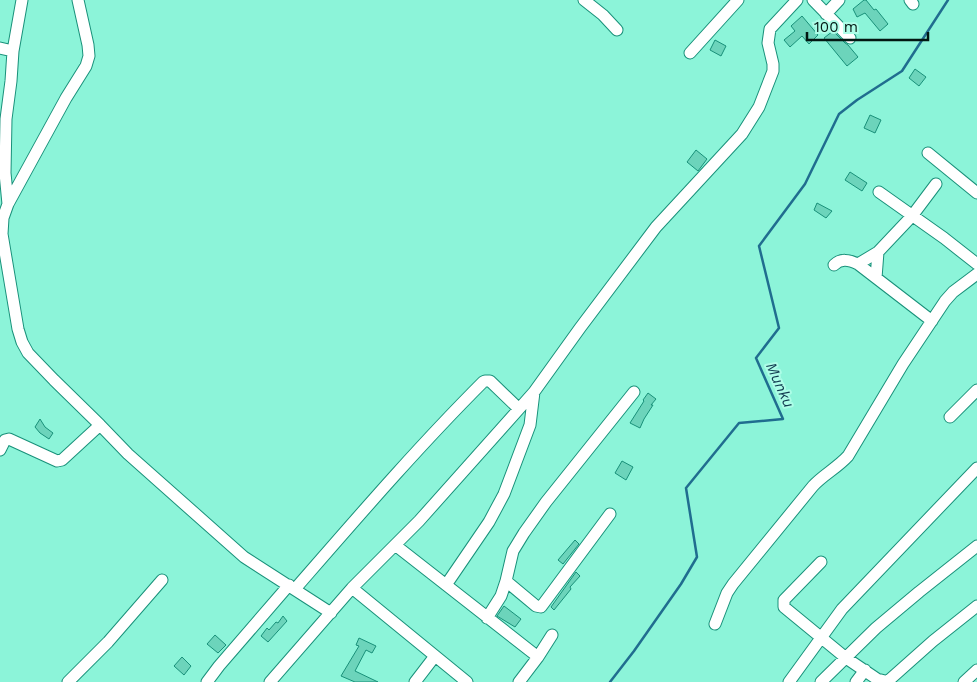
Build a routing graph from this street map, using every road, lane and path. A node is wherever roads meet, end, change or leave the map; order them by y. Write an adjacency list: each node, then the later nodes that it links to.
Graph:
1 (21, 0): 12 (street)
2 (78, 0): 20 (street)
3 (584, 0): 9 (street)
4 (738, 0): 13 (street)
5 (796, 0): 30 (street)
6 (813, 0): 8 (street)
7 (839, 0): 8 (street)
8 (826, 14): 10 (street)
9 (617, 30)
10 (850, 38)
11 (0, 48): 12 (street)
12 (13, 51): 14 (street)
13 (690, 53)
14 (3, 119): 16 (street)
15 (928, 153): 19 (street)
16 (3, 174): 20 (street)
17 (936, 184): 21 (street)
18 (879, 192): 21 (street)
19 (977, 193)
20 (8, 204): 34 (street)
21 (912, 216): 22 (street); 24 (street)
22 (878, 252): 23 (street); 27 (street)
23 (858, 264): 25 (street); 27 (street)
24 (977, 264)
25 (834, 265)
26 (977, 274): 28 (street)
27 (876, 278): 28 (street)
28 (932, 321): 49 (street)
29 (977, 390): 33 (street)
30 (534, 392): 32 (street); 43 (street)
31 (634, 392): 42 (street)
32 (518, 408): 38 (street); 44 (street)
33 (950, 417)
34 (100, 425): 35 (street); 44 (street)
35 (0, 450)
36 (977, 468): 51 (street)
37 (610, 514): 42 (street)
38 (395, 545): 43 (street); 45 (street)
39 (977, 546): 54 (street)
40 (821, 562): 51 (street)
41 (162, 580): 57 (street)
42 (506, 581): 48 (street)
43 (446, 585): 48 (street)
44 (292, 587): 47 (street); 58 (street)
45 (352, 588): 47 (street); 52 (street)
46 (977, 606): 66 (street)
47 (331, 613): 59 (street)
48 (487, 618): 53 (street)
49 (715, 624)
50 (552, 635): 53 (street)
51 (821, 637): 54 (street); 63 (street)
52 (435, 656): 60 (street); 61 (street)
53 (538, 657): 62 (street)
54 (846, 658): 55 (street); 64 (street)
55 (865, 670): 65 (street); 66 (street)
56 (977, 670): 67 (street)
57 (68, 682)
58 (207, 682)
59 (270, 682)
60 (415, 682)
61 (467, 682)
62 (519, 682)
63 (789, 682)
64 (821, 682)
65 (856, 682)
66 (888, 682)
67 (964, 682)

